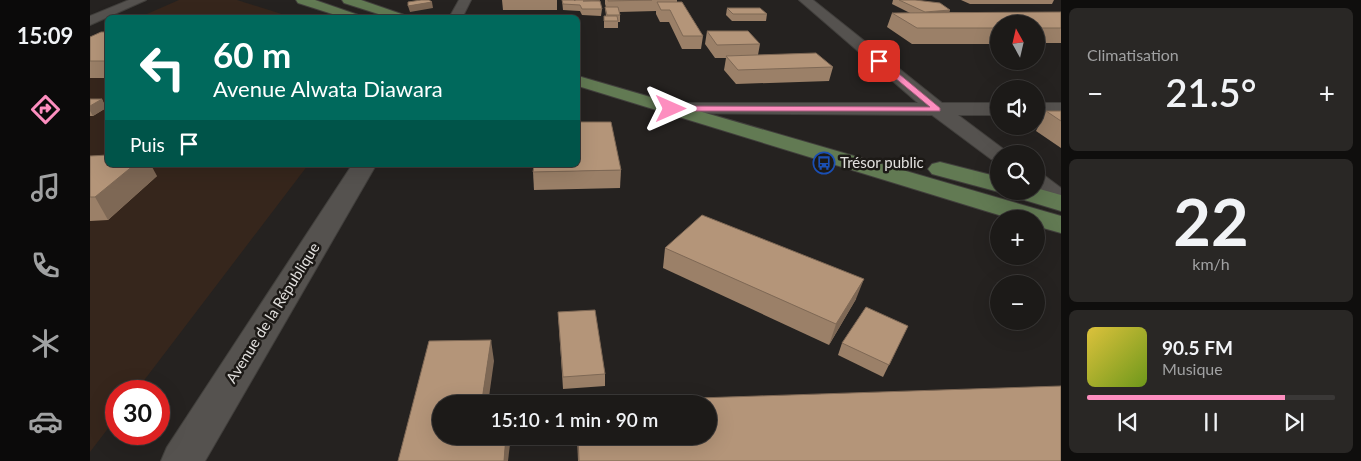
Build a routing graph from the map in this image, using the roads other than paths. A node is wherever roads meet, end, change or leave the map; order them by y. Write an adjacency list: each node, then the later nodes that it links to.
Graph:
1 (140, 0): 9 (street)
2 (302, 0): 6 (main road)
3 (348, 0): 7 (main road)
4 (465, 0): 8 (street)
5 (805, 0): 14 (street)
6 (351, 15)
7 (397, 15)
8 (457, 15)
9 (90, 21)
10 (580, 69): 13 (main road)
11 (580, 82): 12 (main road)
12 (671, 109): 13 (street); 24 (main road)
13 (718, 109): 14 (street); 20 (main road)
14 (938, 109): 15 (street); 18 (street)
15 (990, 109)
16 (1045, 109): 17 (street)
17 (1061, 109)
18 (990, 147)
19 (363, 167): 25 (street, Avenue de la République)
20 (990, 183)
21 (1045, 189): 23 (street)
22 (1045, 197): 23 (main road)
23 (1061, 201)
24 (1061, 224)
25 (182, 461)

